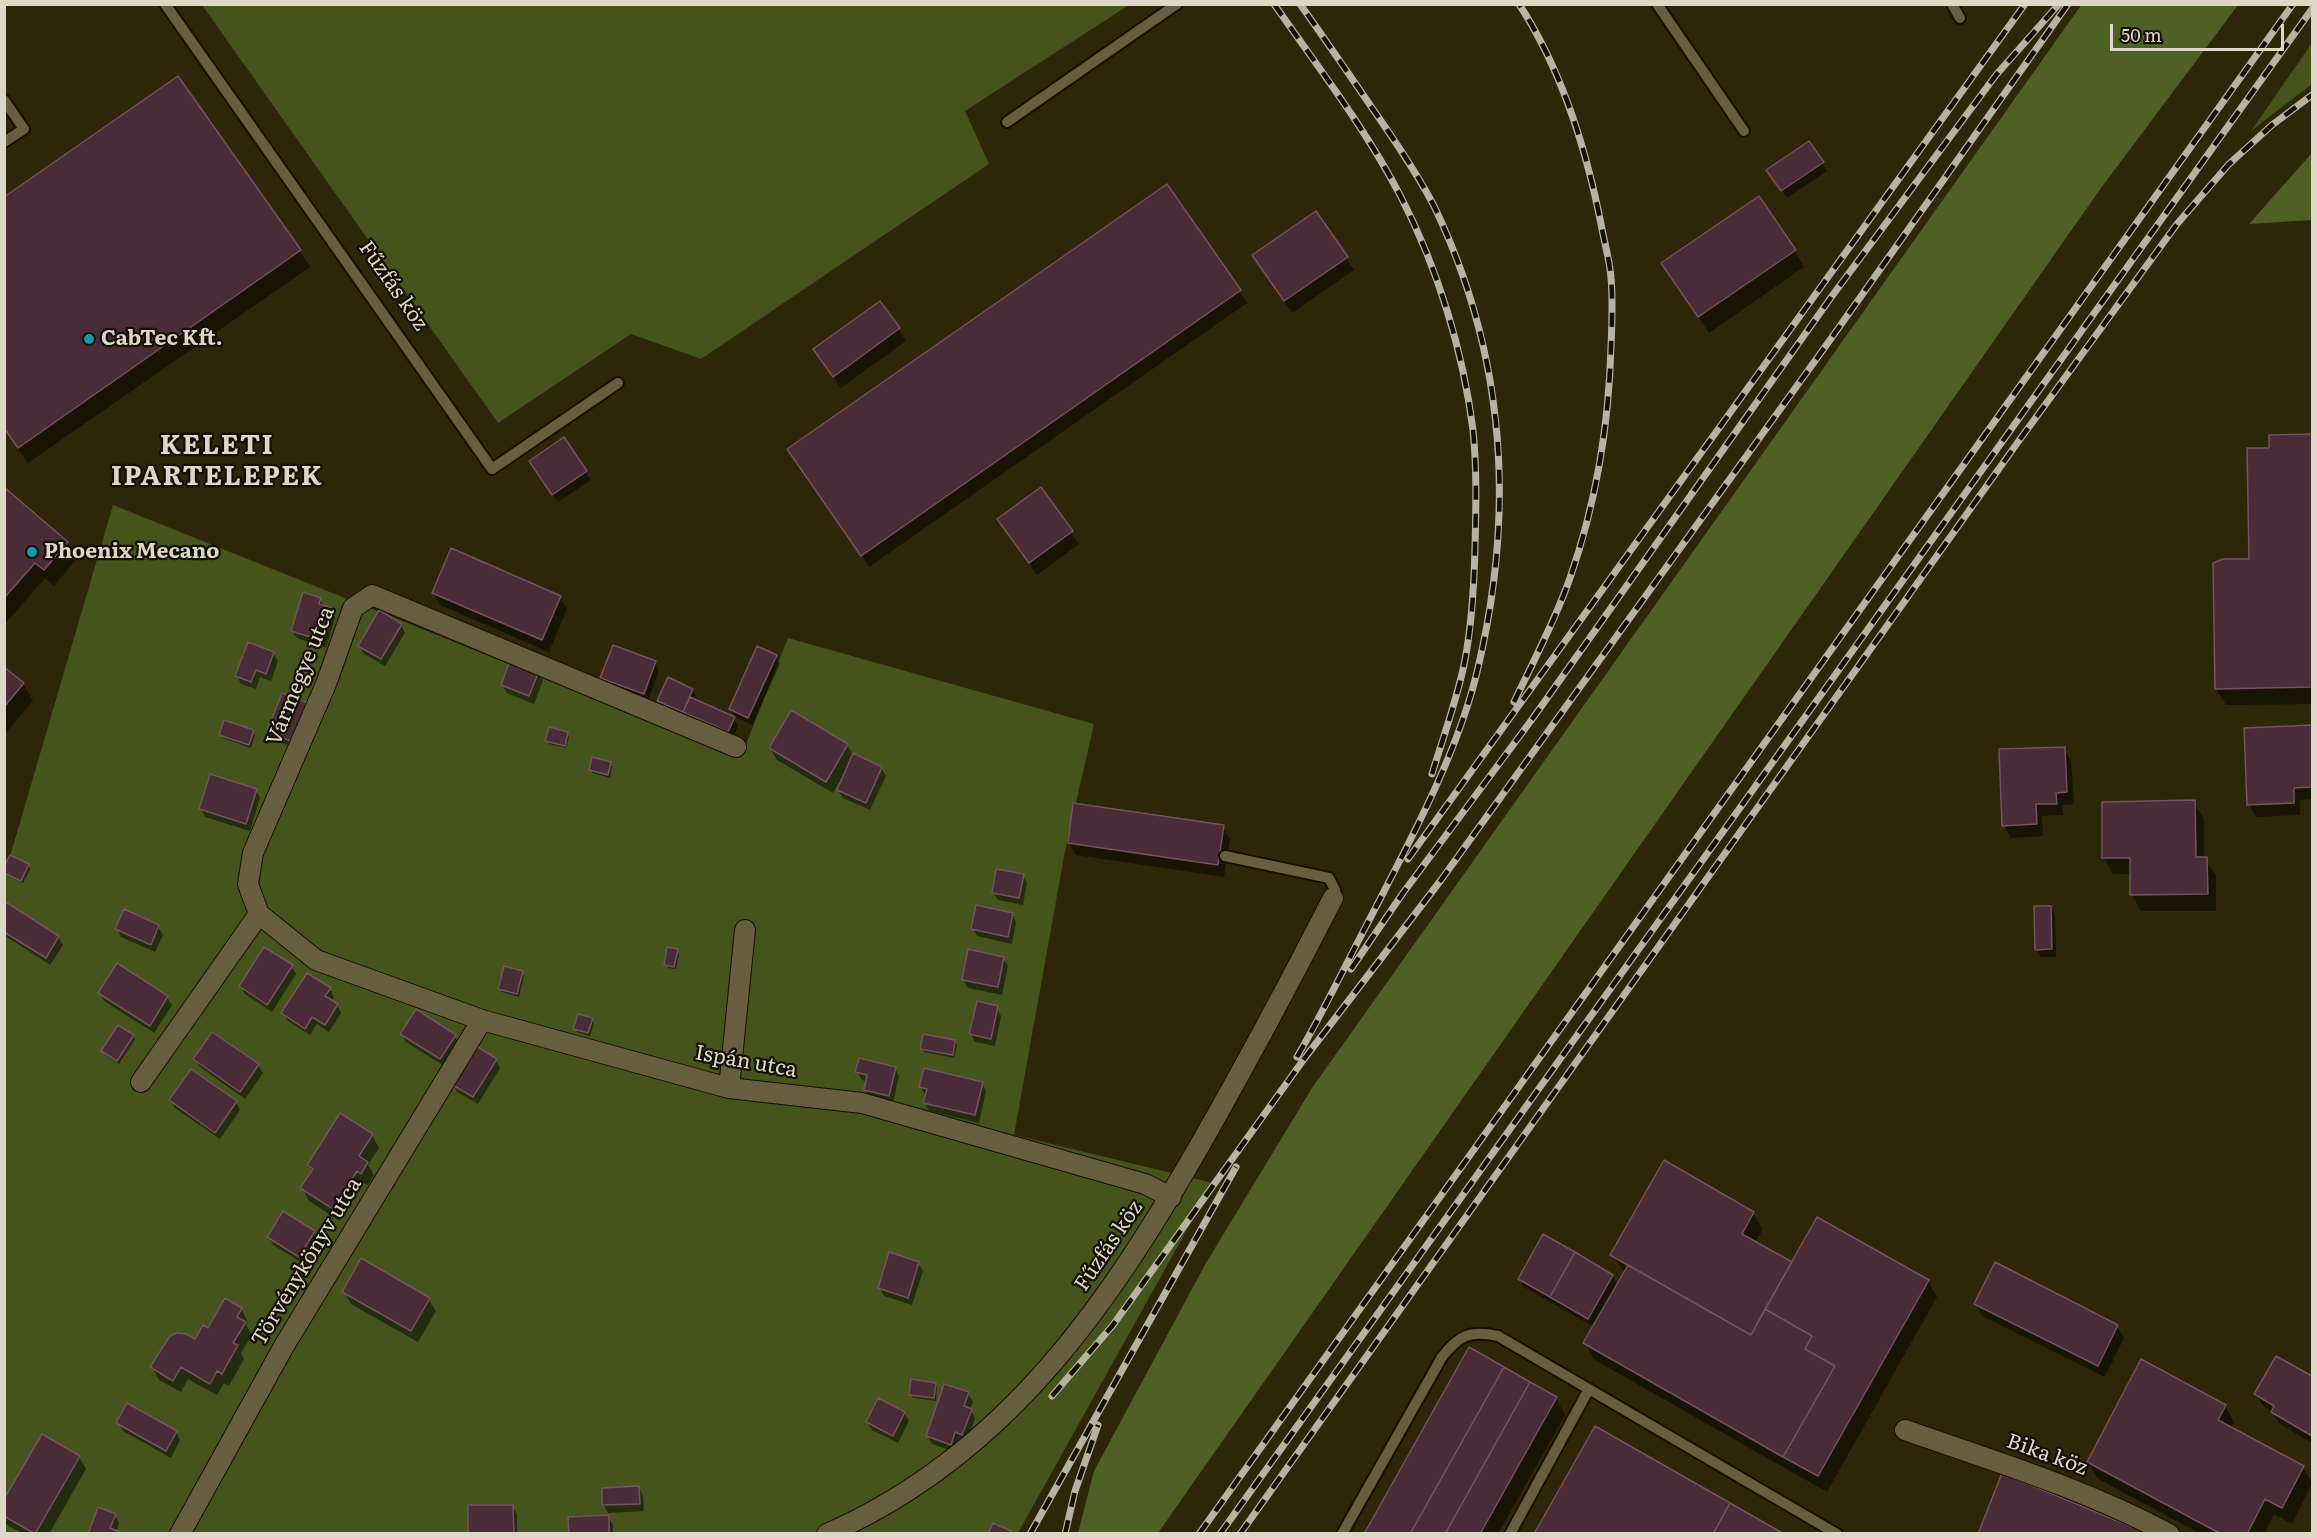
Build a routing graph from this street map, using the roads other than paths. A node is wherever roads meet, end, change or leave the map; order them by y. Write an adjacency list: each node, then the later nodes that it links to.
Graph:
1 (165, 4): 10 (lane, Fűzfás köz)
2 (1177, 4): 7 (lane)
3 (1657, 4): 8 (lane)
4 (1952, 4): 5 (lane)
5 (1960, 18)
6 (4, 100): 9 (lane)
7 (1007, 122)
8 (1744, 130)
9 (4, 142)
10 (618, 383)
11 (736, 747): 14 (street, Vármegye utca)
12 (1225, 856): 13 (lane)
13 (1333, 898): 19 (street, Fűzfás köz)
14 (259, 914): 16 (street, Ispán utca); 17 (street)
15 (745, 930): 18 (street)
16 (482, 1020): 18 (street, Ispán utca); 22 (street, Törvénykönyv utca)
17 (141, 1083)
18 (729, 1088): 19 (street, Ispán utca)
19 (1171, 1197): 23 (street, Fűzfás köz)
20 (1589, 1389): 24 (lane); 25 (lane); 26 (lane)
21 (1905, 1430): 27 (street, Bika köz)
22 (180, 1533)
23 (827, 1533)
24 (1342, 1533)
25 (1510, 1533)
26 (1838, 1533)
27 (2169, 1533)

